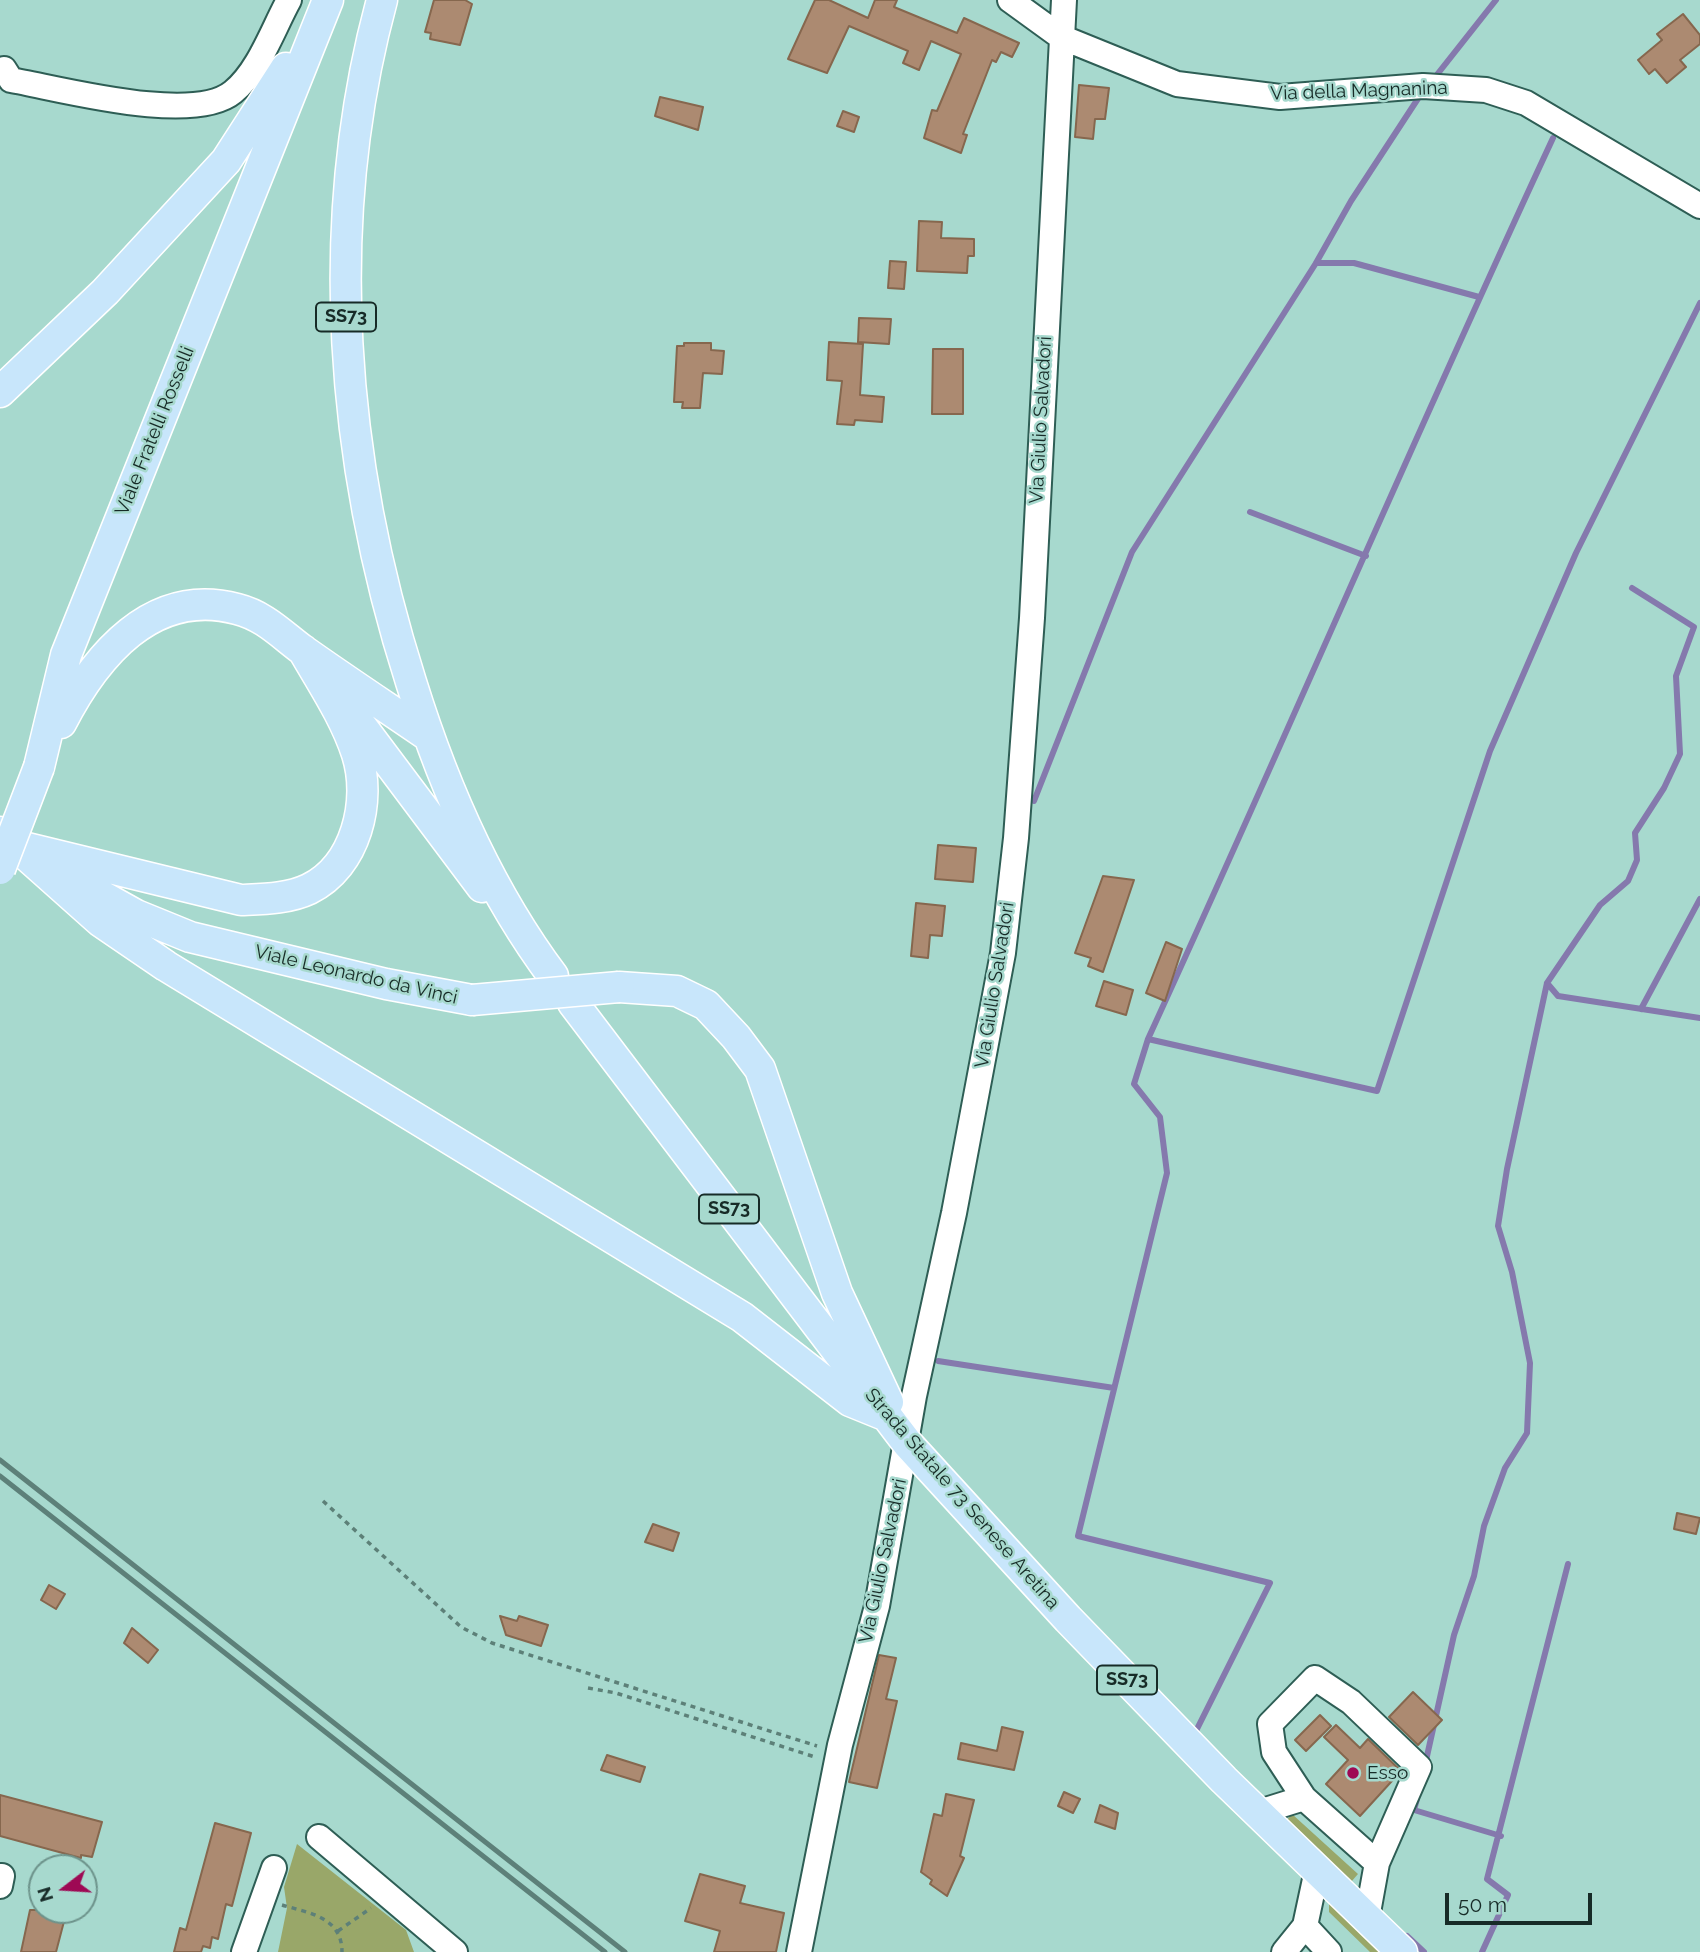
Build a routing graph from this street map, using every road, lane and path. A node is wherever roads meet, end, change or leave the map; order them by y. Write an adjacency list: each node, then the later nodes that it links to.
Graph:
1 (289, 0): 7 (street)
2 (383, 0): 11 (main road, SS73)
3 (1010, 0): 6 (street, Via della Magnanina)
4 (1064, 0): 6 (street, Via Giulio Salvadori)
5 (325, 6): 9 (main road); 13 (main road, Viale Fratelli Rosselli)
6 (1061, 37): 8 (street, Via della Magnanina); 19 (street, Via Giulio Salvadori)
7 (4, 69)
8 (1700, 205)
9 (0, 392)
10 (303, 650): 11 (main road); 12 (main road); 13 (main road); 14 (main road)
11 (427, 735): 12 (main road); 16 (main road, SS73)
12 (381, 751): 16 (main road)
13 (39, 767): 14 (main road, Viale Fratelli Rosselli, bridge)
14 (5, 849): 15 (main road, Viale Leonardo da Vinci)
15 (49, 877): 19 (main road, Viale Leonardo da Vinci); 19 (main road, Viale Leonardo da Vinci, bridge)
16 (528, 943): 17 (main road, SS73)
17 (553, 976)
18 (573, 1003): 19 (main road, Strada Statale 73 Senese Aretina / SS73)
19 (897, 1430): 22 (street, Via Giulio Salvadori); 24 (main road, Strada Statale 73 Senese Aretina / SS73)
20 (323, 1501): 22 (path)
21 (588, 1688): 22 (path)
22 (839, 1757): 39 (street, Via Giulio Salvadori)
23 (1304, 1798): 24 (street); 26 (street); 26 (street)
24 (1256, 1812): 28 (main road, Strada Statale 73 Senese Aretina / SS73)
25 (319, 1838): 31 (street)
26 (1377, 1863): 33 (street)
27 (274, 1868): 32 (street)
28 (1317, 1870): 33 (main road, Strada Statale 73 Senese Aretina / SS73); 34 (street)
29 (0, 1875): 30 (street)
30 (0, 1885)
31 (388, 1897): 35 (path); 36 (street)
32 (263, 1900): 35 (path); 37 (street)
33 (1367, 1918): 42 (main road, Strada Statale 73 Senese Aretina / SS73)
34 (1305, 1926): 40 (street); 41 (street)
35 (338, 1931): 38 (path)
36 (443, 1948)
37 (244, 1952)
38 (342, 1952)
39 (799, 1952)
40 (1284, 1952)
41 (1329, 1952)
42 (1402, 1952)

